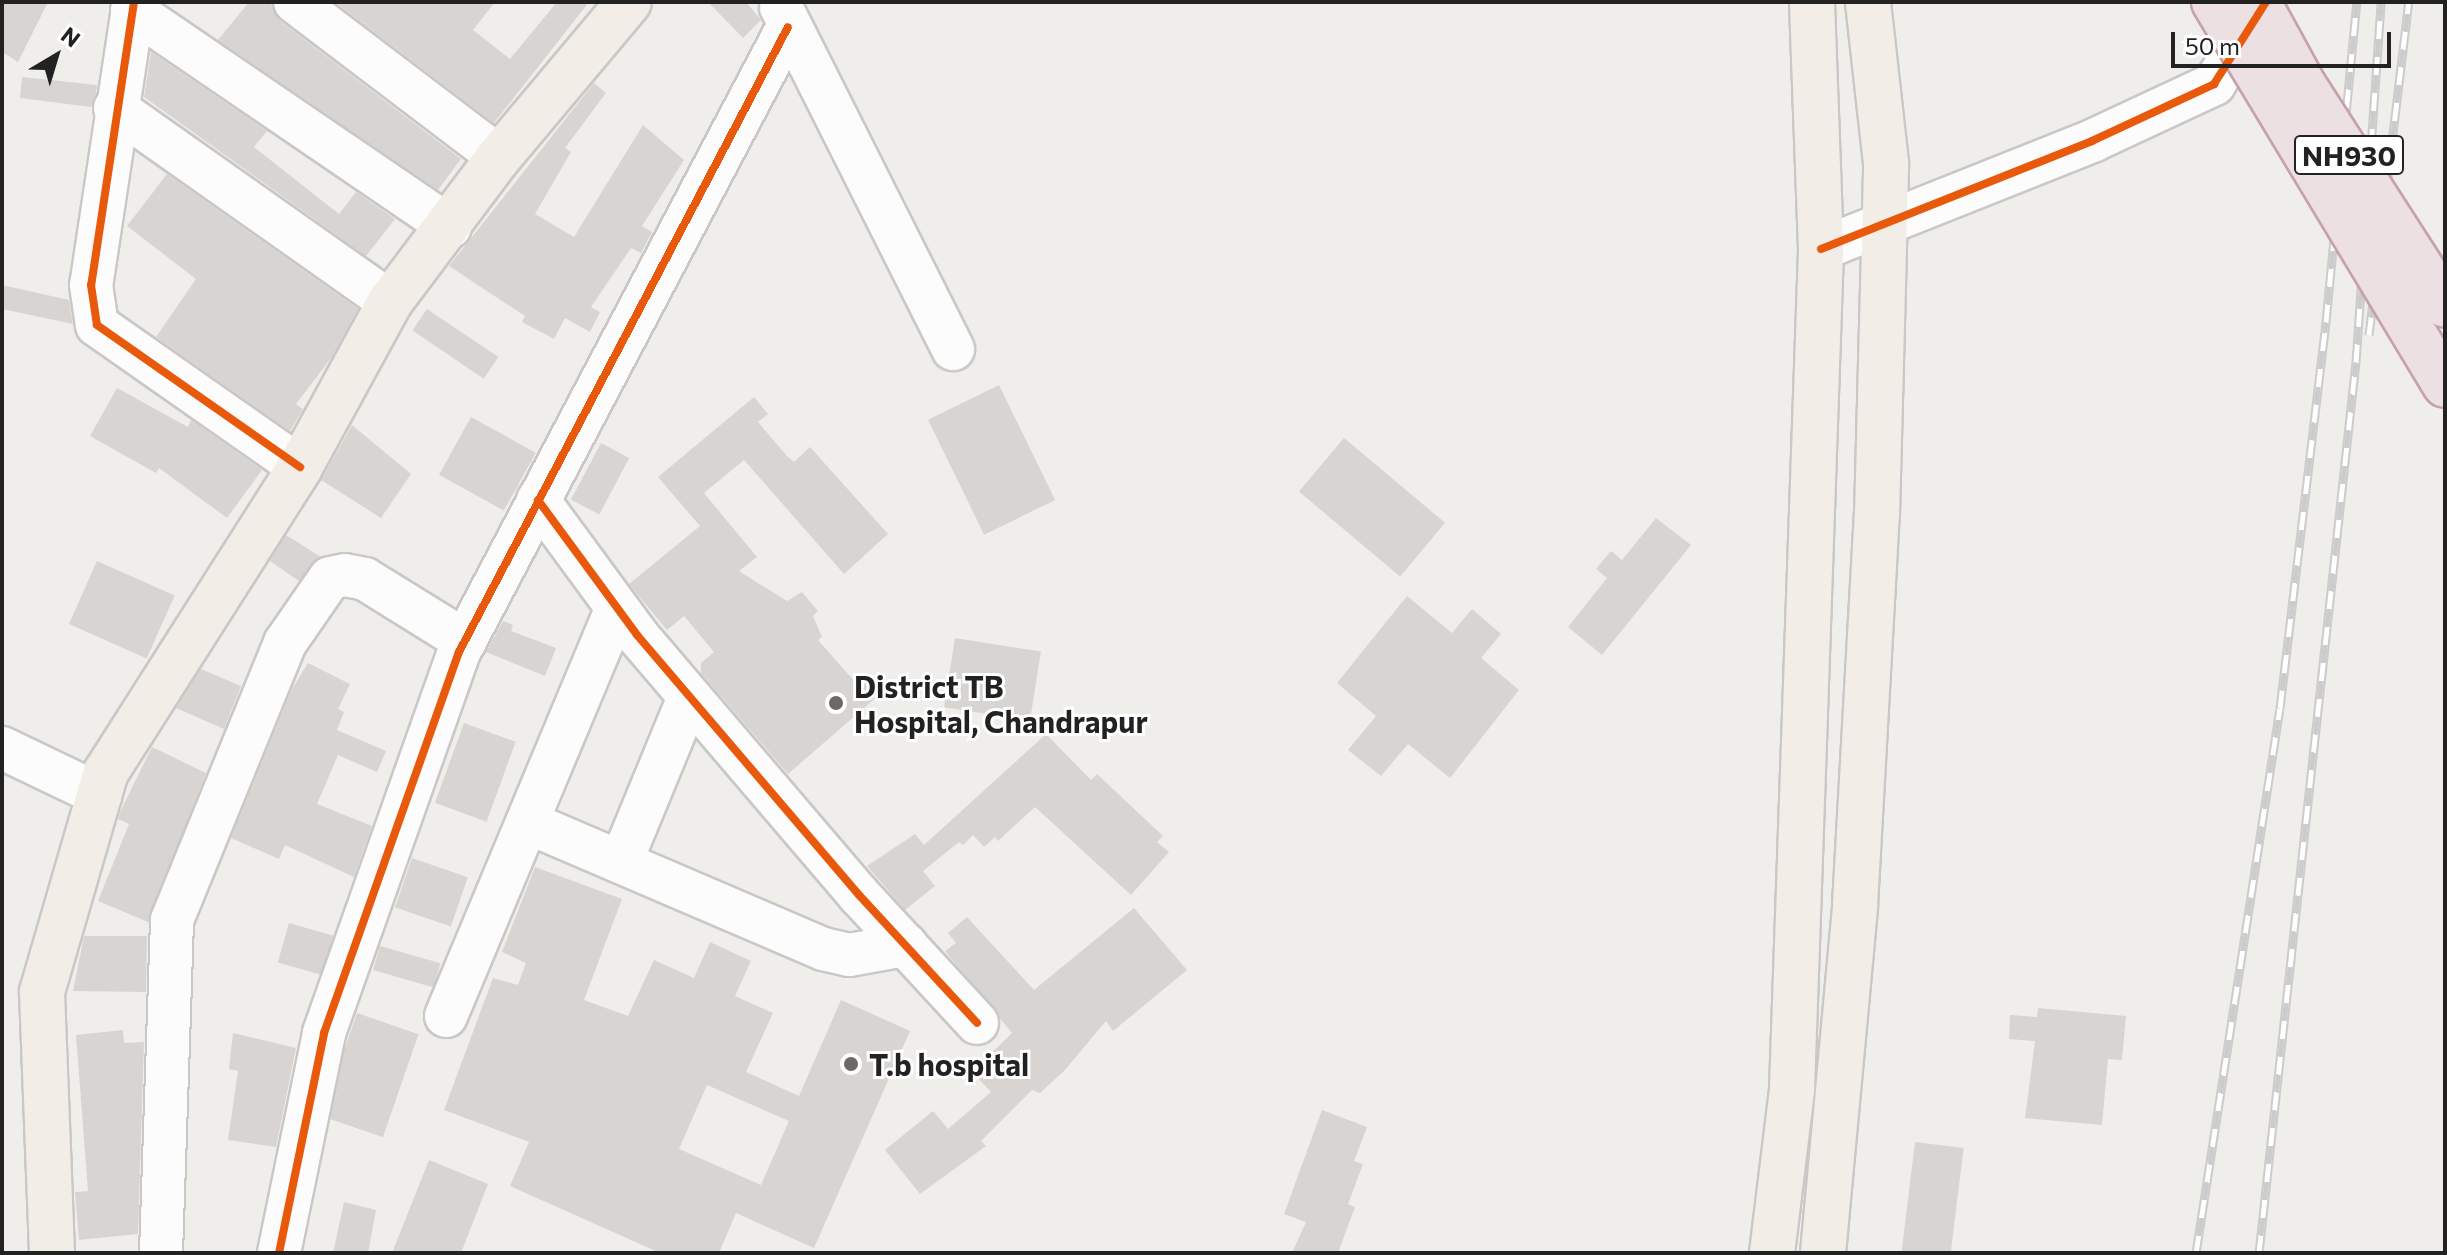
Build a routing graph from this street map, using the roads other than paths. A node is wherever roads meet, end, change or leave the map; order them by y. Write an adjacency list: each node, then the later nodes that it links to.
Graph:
1 (295, 2): 11 (street)
2 (1812, 2): 14 (main road)
3 (1868, 2): 12 (main road)
4 (2214, 2): 18 (highway, NH930, bridge)
5 (2258, 2): 16 (highway, NH930, bridge)
6 (2266, 2): 12 (street)
7 (133, 6): 10 (street); 13 (street)
8 (616, 6): 11 (main road)
9 (784, 14): 17 (street); 22 (street)
10 (115, 108): 15 (street); 21 (street)
11 (499, 157): 13 (main road)
12 (1885, 224): 14 (street); 20 (main road)
13 (450, 227): 15 (main road)
14 (1821, 249): 19 (main road)
15 (390, 302): 21 (main road)
16 (2445, 305)
17 (953, 349)
18 (2445, 385)
19 (1815, 412): 20 (main road); 36 (main road)
20 (1879, 417): 37 (main road)
21 (300, 467): 27 (main road)
22 (538, 500): 23 (street); 24 (street)
23 (617, 608): 25 (street); 28 (street)
24 (465, 641): 34 (street); 35 (street)
25 (689, 697): 29 (street); 30 (street)
26 (2, 748): 27 (street)
27 (100, 795): 33 (main road)
28 (529, 823): 29 (street); 31 (street)
29 (621, 862): 30 (street)
30 (906, 945): 32 (street)
31 (446, 1016)
32 (977, 1023)
33 (52, 1253)
34 (161, 1253)
35 (279, 1253)
36 (1772, 1253)
37 (1823, 1253)

